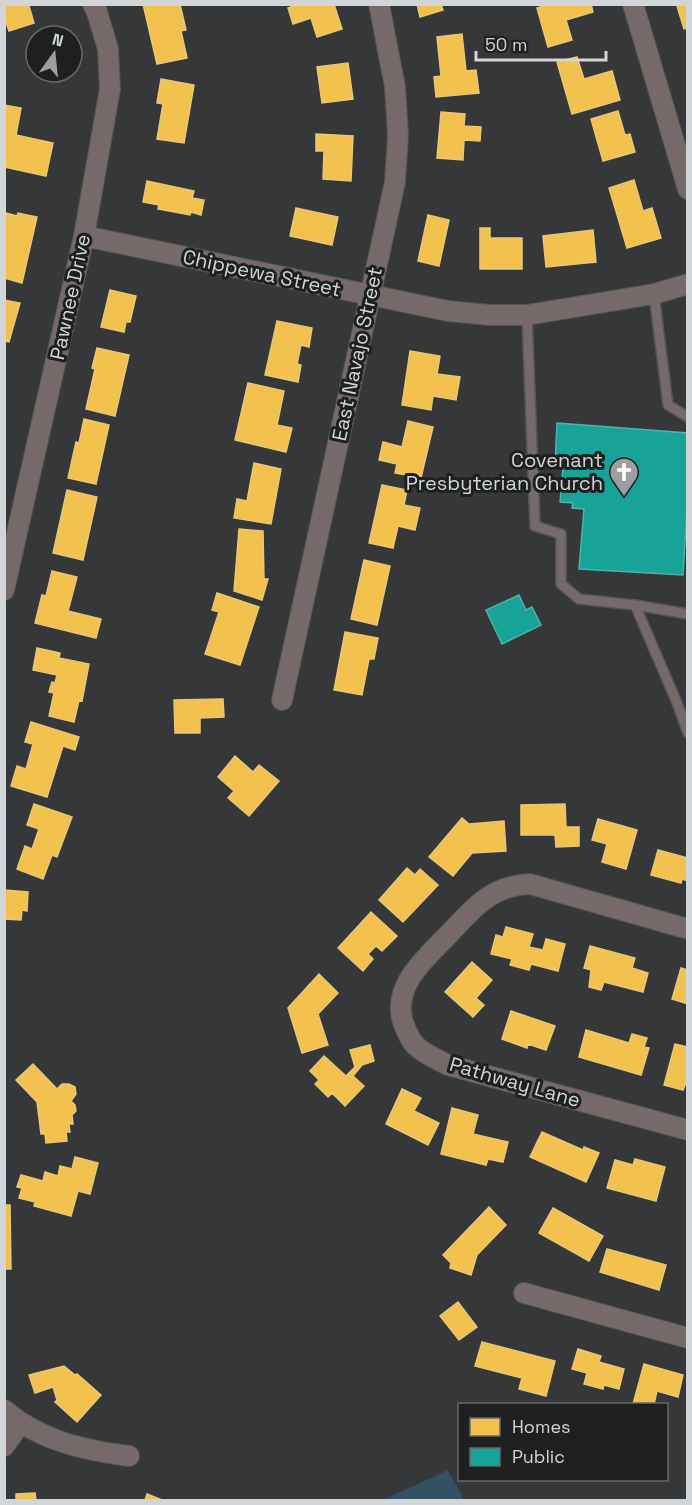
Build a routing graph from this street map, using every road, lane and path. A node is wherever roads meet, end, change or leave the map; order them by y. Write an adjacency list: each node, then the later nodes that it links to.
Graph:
1 (93, 4): 5 (street, Pawnee Drive)
2 (379, 4): 8 (street, East Navajo Street)
3 (633, 4): 4 (street)
4 (687, 189)
5 (84, 236): 8 (street, Chippewa Street); 11 (street, Pawnee Drive)
6 (687, 284): 7 (street, Chippewa Street)
7 (654, 294): 9 (street, Chippewa Street); 10 (lane)
8 (370, 295): 9 (street, Chippewa Street); 14 (street, East Navajo Street)
9 (527, 315): 12 (lane)
10 (687, 417)
11 (4, 590)
12 (635, 604): 13 (lane); 15 (lane)
13 (687, 614)
14 (282, 700)
15 (687, 733)
16 (687, 929): 17 (street, Pathway Lane)
17 (687, 1130)
18 (525, 1293): 19 (street)
19 (687, 1338)
20 (4, 1410): 21 (street)
21 (20, 1424): 22 (street); 23 (street)
22 (4, 1446)
23 (129, 1456)

